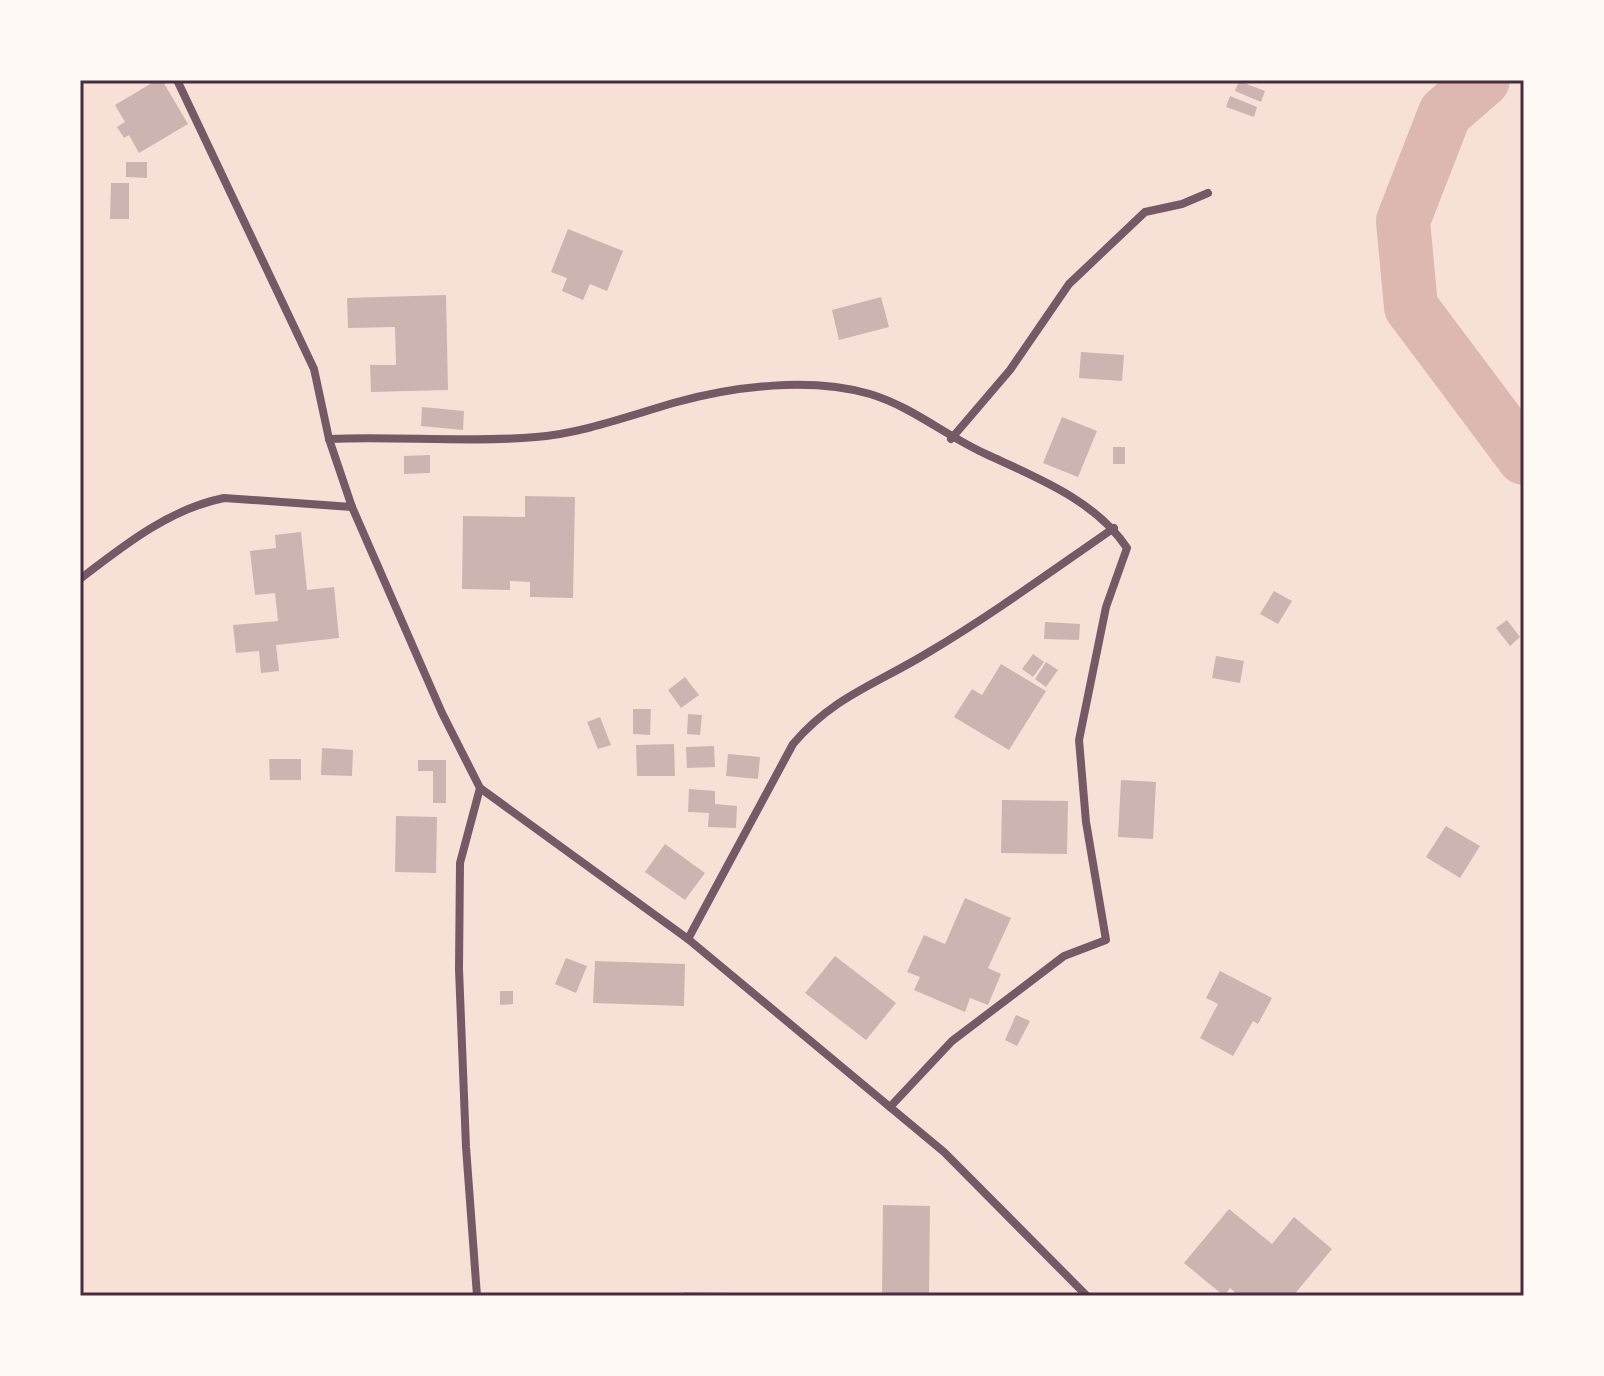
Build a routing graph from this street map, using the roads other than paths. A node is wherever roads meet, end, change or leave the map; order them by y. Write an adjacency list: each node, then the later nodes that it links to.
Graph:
1 (177, 80): 3 (street)
2 (1208, 193): 4 (street)
3 (329, 439): 4 (street); 5 (street)
4 (951, 439): 6 (street)
5 (352, 507): 7 (street); 8 (street)
6 (1114, 528): 9 (street); 10 (street)
7 (80, 579)
8 (480, 788): 9 (street); 11 (street)
9 (688, 939): 10 (street)
10 (890, 1107): 12 (street)
11 (477, 1296)
12 (1087, 1296)

